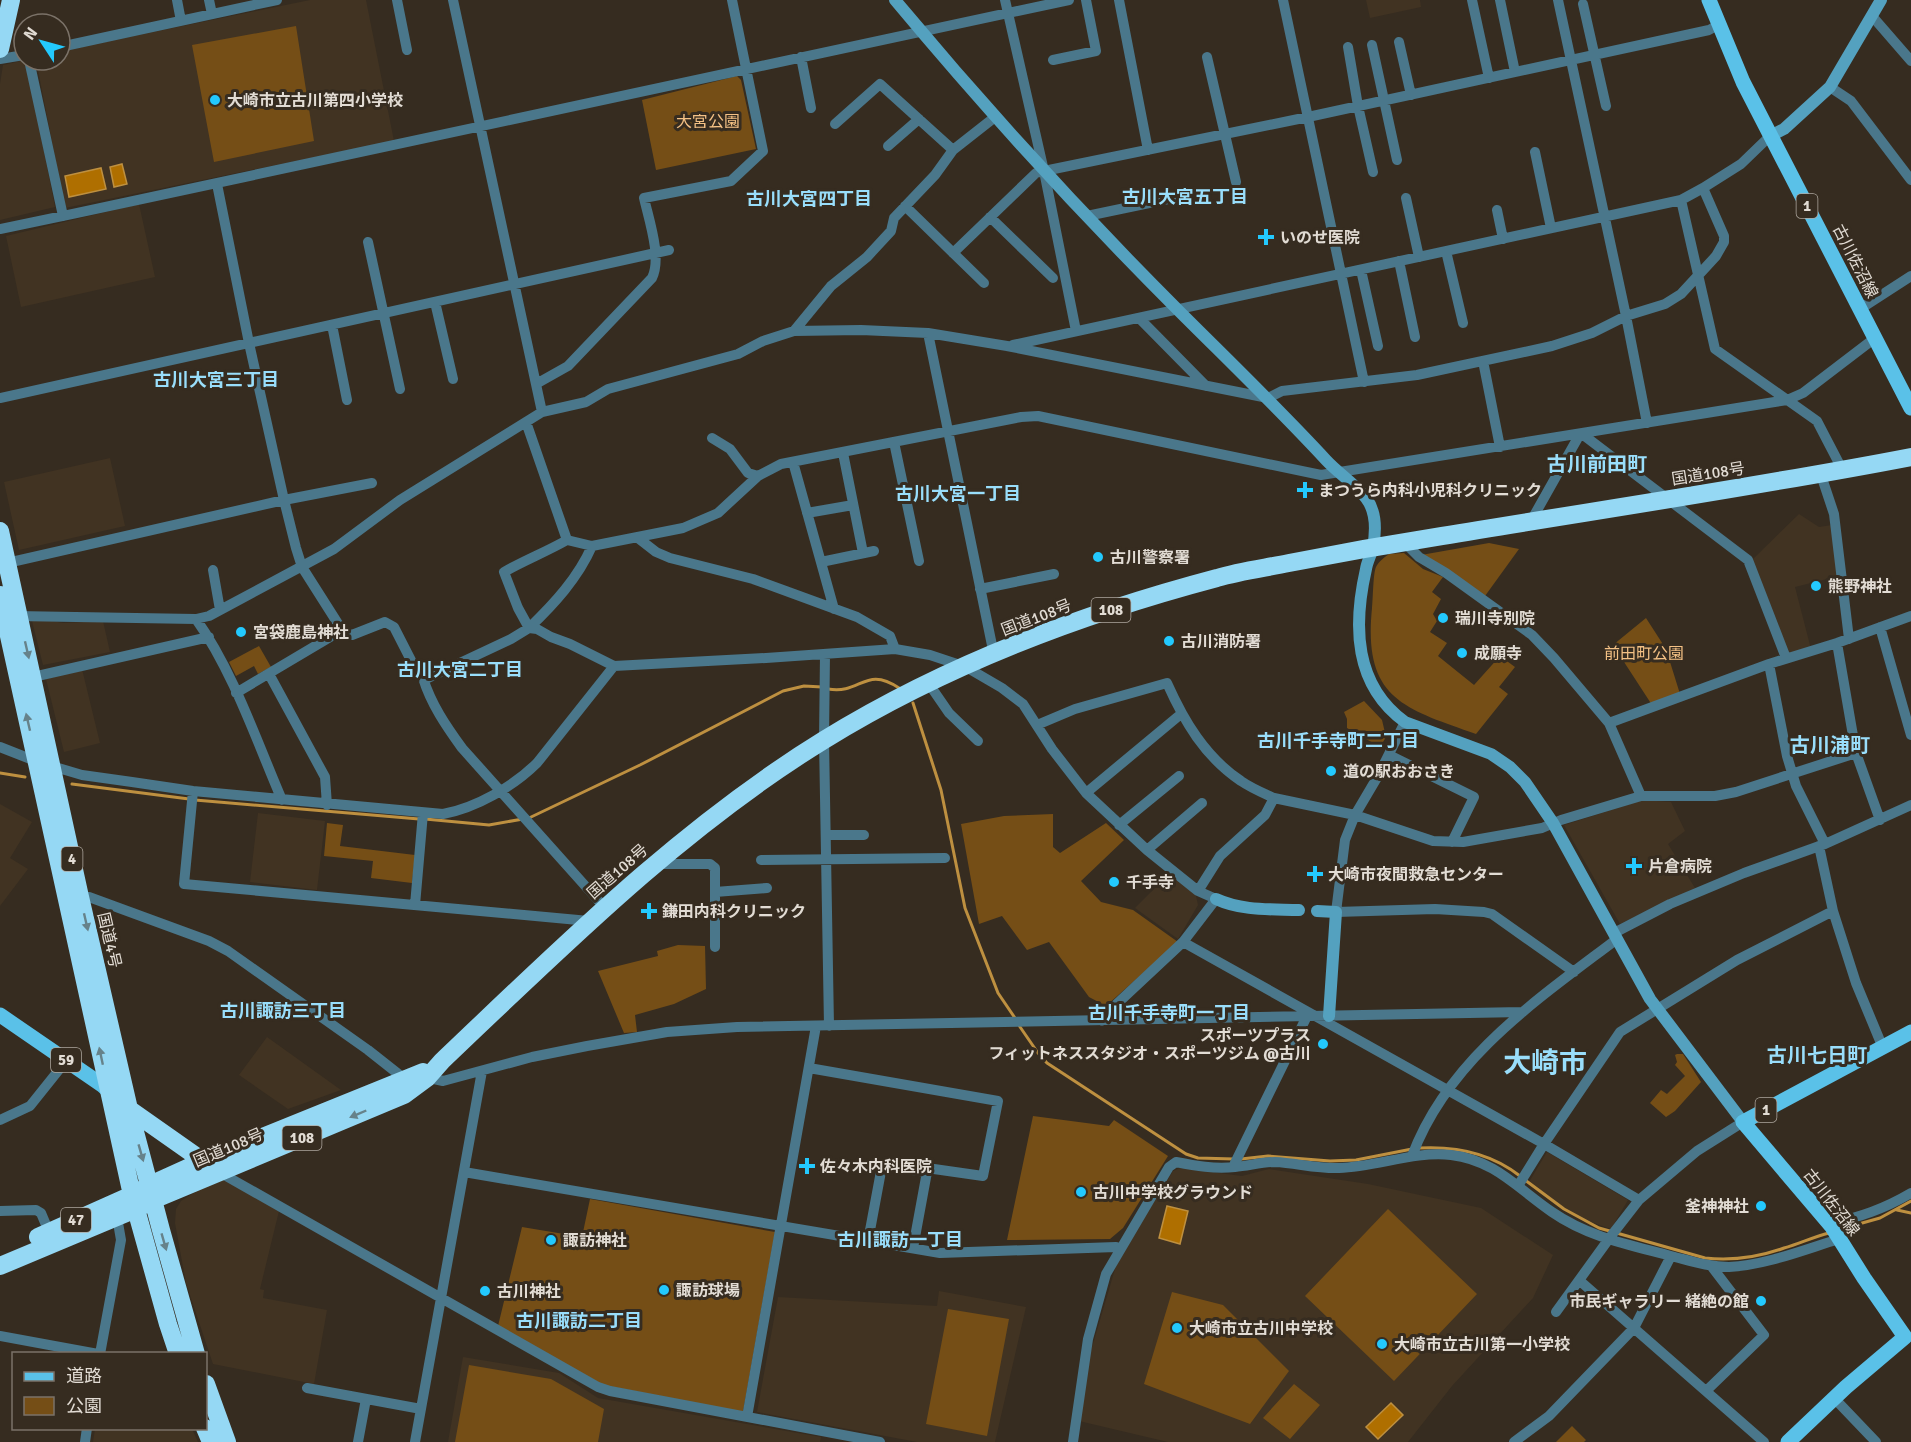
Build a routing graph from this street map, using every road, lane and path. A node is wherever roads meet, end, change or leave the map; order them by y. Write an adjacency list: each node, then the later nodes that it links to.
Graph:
1 (11, 0): 30 (highway)
2 (177, 0): 23 (street)
3 (208, 0): 21 (street)
4 (277, 0): 21 (street)
5 (397, 0): 31 (street)
6 (453, 0): 52 (street)
7 (732, 0): 38 (street)
8 (895, 0): 25 (street)
9 (1005, 0): 20 (street)
10 (1066, 0): 20 (street)
11 (1086, 0): 36 (street)
12 (1119, 0): 57 (street)
13 (1283, 0): 49 (street)
14 (1472, 0): 41 (street)
15 (1500, 0): 40 (street)
16 (1558, 0): 37 (street)
17 (1709, 0): 24 (main road, 古川佐沼線 / 1)
18 (1881, 0): 22 (street)
19 (1583, 3): 32 (street)
20 (1008, 13): 25 (street); 60 (street)
21 (212, 14): 23 (street)
22 (1872, 16): 33 (street); 42 (street)
23 (181, 21): 27 (street)
24 (1718, 25): 32 (street); 54 (main road, 古川佐沼線 / 1)
25 (921, 31): 34 (street); 48 (street)
26 (1399, 42): 43 (street)
27 (72, 44)
28 (1372, 45): 44 (street)
29 (1348, 47): 45 (street)
30 (0, 49)
31 (407, 50)
32 (1594, 55): 37 (street); 46 (street)
33 (1909, 56)
34 (801, 57): 38 (street); 47 (street)
35 (1207, 57): 53 (street)
36 (1053, 60)
37 (1570, 60): 40 (street); 74 (street)
38 (746, 68): 52 (street); 81 (street)
39 (32, 72): 71 (street)
40 (1515, 72): 41 (street)
41 (1489, 78): 43 (street)
42 (1830, 87): 54 (street); 62 (street)
43 (1411, 95): 44 (street)
44 (1384, 100): 45 (street); 59 (street)
45 (1358, 106): 49 (street); 61 (street)
46 (1606, 106)
47 (812, 108)
48 (995, 117): 56 (street); 60 (street)
49 (1308, 117): 53 (street); 86 (street)
50 (919, 119): 51 (street); 55 (street); 56 (street)
51 (835, 124)
52 (480, 126): 64 (street); 91 (street)
53 (1225, 134): 57 (street); 63 (street)
54 (1770, 136): 65 (street); 93 (main road, 古川佐沼線 / 1)
55 (888, 146)
56 (952, 150): 69 (street)
57 (1148, 150): 60 (street)
58 (1534, 152): 75 (street)
59 (1397, 160)
60 (1044, 171): 72 (street); 73 (street); 101 (street)
61 (1373, 172)
62 (1911, 180)
63 (1236, 182)
64 (217, 184): 71 (street); 105 (street)
65 (1703, 188): 68 (street); 88 (street)
66 (1197, 193): 72 (street)
67 (1406, 198): 83 (street)
68 (1680, 200): 74 (street); 88 (street)
69 (905, 206): 82 (street); 100 (street)
70 (1497, 210): 77 (street)
71 (63, 216): 76 (street)
72 (1087, 216): 94 (street)
73 (990, 217): 82 (street); 89 (street)
74 (1604, 217): 75 (street); 96 (street)
75 (1551, 228): 77 (street)
76 (0, 229)
77 (1503, 238): 80 (street)
78 (368, 242): 95 (street)
79 (669, 250): 81 (street)
80 (1446, 251): 83 (street); 98 (street)
81 (655, 253): 91 (street); 111 (street)
82 (953, 253): 90 (street)
83 (1419, 257): 84 (street)
84 (1399, 261): 85 (street); 103 (street)
85 (1361, 270): 86 (street); 107 (street)
86 (1341, 274): 94 (street); 110 (street)
87 (1911, 276): 93 (street)
88 (1698, 277): 96 (street); 117 (street)
89 (1053, 278)
90 (984, 283)
91 (514, 284): 92 (street); 111 (street)
92 (435, 302): 95 (street); 109 (street)
93 (1860, 309): 104 (main road, 古川佐沼線 / 1)
94 (1178, 310): 97 (street); 115 (street)
95 (384, 313): 99 (street); 113 (street)
96 (1626, 316): 108 (street); 121 (street)
97 (1139, 318): 101 (street); 112 (street)
98 (1463, 323)
99 (332, 325): 105 (street); 116 (street)
100 (794, 331): 102 (street); 119 (street)
101 (1076, 331): 106 (street)
102 (928, 333): 106 (street); 122 (street)
103 (1415, 337)
104 (1875, 338): 117 (street); 118 (main road, 古川佐沼線 / 1)
105 (249, 343): 114 (street); 136 (street)
106 (1007, 346): 112 (street)
107 (1378, 346)
108 (1484, 361): 110 (street); 126 (street)
109 (453, 379)
110 (1364, 382): 115 (street)
111 (536, 384): 119 (street)
112 (1206, 386): 115 (street)
113 (400, 389)
114 (0, 398)
115 (1268, 398): 131 (street)
116 (348, 400)
117 (1787, 400): 121 (street); 130 (street)
118 (1911, 408)
119 (542, 412): 120 (street)
120 (526, 422): 142 (street); 149 (street)
121 (1647, 423): 123 (street)
122 (948, 432): 125 (street); 131 (street); 152 (street)
123 (1581, 434): 126 (street); 135 (street); 139 (street)
124 (718, 438): 133 (street)
125 (894, 442): 127 (street); 146 (street)
126 (1500, 447): 131 (street)
127 (843, 453): 129 (street); 137 (street)
128 (1911, 457): 130 (highway, 国道108号 / 108)
129 (793, 462): 133 (street); 138 (street)
130 (1842, 471): 132 (highway, 国道108号 / 108)
131 (1339, 473): 145 (street)
132 (1821, 475): 135 (highway, 国道108号 / 108); 163 (street)
133 (758, 476): 141 (street)
134 (372, 483): 136 (street)
135 (1668, 499): 139 (highway, 国道108号 / 108); 168 (street)
136 (284, 500): 148 (street); 149 (street)
137 (853, 505): 138 (street); 147 (street)
138 (807, 513): 147 (street)
139 (1531, 521): 143 (highway, 国道108号 / 108)
140 (0, 531): 148 (highway, 国道4号 / 4)
141 (638, 538): 144 (street); 154 (street)
142 (567, 540): 144 (street); 160 (street)
143 (1404, 542): 145 (highway, 国道108号 / 108); 179 (street)
144 (592, 546): 160 (street)
145 (1373, 547): 167 (highway, 国道108号 / 108); 178 (street)
146 (919, 561)
147 (821, 562): 154 (street)
148 (7, 563): 156 (highway, 国道4号 / 4)
149 (302, 567): 155 (street); 161 (street)
150 (213, 570): 155 (street)
151 (1053, 574): 152 (street)
152 (980, 589): 167 (street)
153 (0, 595): 156 (highway, 国道4号 / 4)
154 (834, 609): 165 (street)
155 (220, 610): 158 (street)
156 (8, 615): 158 (street); 173 (highway, 国道4号 / 4, one-way to 173); 187 (highway, 国道4号 / 4, one-way to 156)
157 (1911, 616): 159 (street)
158 (196, 619): 162 (street)
159 (1880, 627): 163 (street); 181 (street)
160 (530, 628): 170 (street); 174 (street)
161 (342, 630): 172 (street); 174 (street)
162 (209, 637): 173 (street); 176 (street)
163 (1849, 639): 164 (street)
164 (1837, 643): 168 (street); 185 (street)
165 (895, 649): 166 (street); 171 (street)
166 (825, 654): 170 (street); 182 (street)
167 (993, 655): 171 (highway, 国道108号 / 108)
168 (1786, 658): 169 (street)
169 (1769, 664): 179 (street); 188 (street)
170 (614, 666): 190 (street)
171 (966, 667): 175 (highway, 国道108号 / 108); 180 (street)
172 (268, 674): 176 (street); 197 (street)
173 (33, 677): 187 (highway, 国道4号 / 4)
174 (423, 678): 190 (street)
175 (929, 684): 182 (highway, 国道108号 / 108); 183 (street)
176 (236, 693): 195 (street)
177 (1181, 714): 180 (street); 191 (street); 194 (street)
178 (1405, 722): 186 (street); 202 (street)
179 (1609, 723): 192 (street)
180 (1037, 724): 191 (street)
181 (1911, 735)
182 (824, 740): 204 (street); 212 (highway, 国道108号 / 108)
183 (978, 741)
184 (0, 747): 187 (street)
185 (1856, 753): 188 (street); 201 (street)
186 (1389, 755): 199 (street); 206 (street)
187 (45, 764): 193 (street); 216 (highway, 国道4号 / 4); 245 (highway, 国道4号 / 4, one-way to 187)
188 (1792, 775): 192 (street); 207 (street)
189 (1179, 776): 203 (street)
190 (501, 791): 200 (street); 219 (street)
191 (1086, 793): 203 (street)
192 (1641, 796): 202 (street)
193 (192, 797): 195 (street); 218 (street)
194 (1274, 798): 199 (street); 214 (street)
195 (282, 800): 197 (street)
196 (1202, 803): 208 (street)
197 (327, 805): 200 (street)
198 (1911, 805): 201 (street)
199 (1355, 815): 206 (street); 223 (street)
200 (422, 817): 218 (street)
201 (1880, 820): 207 (street)
202 (1553, 822): 206 (street); 225 (street)
203 (1119, 825): 208 (street)
204 (826, 835): 205 (street); 210 (street)
205 (864, 835)
206 (1452, 842)
207 (1822, 845): 222 (street); 225 (street)
208 (1147, 850): 214 (street)
209 (945, 858): 210 (street)
210 (827, 859): 211 (street); 236 (street)
211 (760, 860)
212 (655, 864): 215 (street); 219 (highway, 国道108号 / 108)
213 (767, 888): 215 (street)
214 (1198, 891): 217 (street)
215 (715, 892): 227 (street)
216 (80, 897): 244 (street); 247 (highway, 国道4号 / 4, one-way to 247)
217 (1216, 899): 220 (street); 226 (street)
218 (415, 905): 224 (street)
219 (605, 908): 224 (highway, 国道108号 / 108)
220 (1299, 910)
221 (1317, 911): 223 (street)
222 (1833, 911): 229 (street); 238 (street)
223 (1336, 912): 228 (street); 233 (street)
224 (589, 921): 240 (highway, 国道108号 / 108)
225 (1615, 936): 228 (street); 229 (street)
226 (1183, 942): 232 (street); 234 (street)
227 (714, 947)
228 (1574, 972): 230 (street)
229 (1658, 1010): 249 (street); 250 (street)
230 (1522, 1012): 233 (street); 246 (street)
231 (0, 1015): 239 (main road, 59)
232 (1310, 1016): 233 (street); 234 (street); 246 (street); 253 (street)
233 (1329, 1016)
234 (1102, 1021): 236 (street)
235 (816, 1026): 236 (street); 241 (street); 242 (street)
236 (829, 1026)
237 (1911, 1032): 238 (main road, 1)
238 (1883, 1048): 249 (main road, 1)
239 (66, 1061): 245 (main road, 59); 248 (street)
240 (442, 1061): 243 (street); 244 (highway, 国道108号 / 108)
241 (809, 1068): 256 (street); 264 (street)
242 (482, 1071): 243 (street); 255 (street)
243 (456, 1079): 244 (street)
244 (420, 1082): 252 (highway, 国道108号 / 108); 254 (highway, 国道108号 / 108, one-way to 254)
245 (109, 1091): 247 (main road, 59); 261 (highway, 国道4号 / 4)
246 (1447, 1091): 250 (street); 251 (street)
247 (129, 1109): 252 (highway); 258 (highway, 国道4号 / 4, one-way to 258)
248 (0, 1120)
249 (1743, 1122): 260 (street); 266 (main road, 古川佐沼線 / 1)
250 (1544, 1144): 257 (street); 260 (street)
251 (1414, 1151): 253 (street); 257 (street)
252 (203, 1161): 258 (highway, 国道108号 / 108)
253 (1236, 1161): 297 (street)
254 (219, 1172): 258 (highway, 国道108号 / 108); 276 (street)
255 (464, 1172): 264 (street); 276 (street)
256 (927, 1172): 268 (street); 270 (street)
257 (1521, 1180): 267 (street)
258 (151, 1192): 261 (highway, 47); 284 (highway, 国道4号 / 4, one-way to 284)
259 (1911, 1193): 266 (street)
260 (1639, 1200): 267 (street)
261 (134, 1202): 263 (highway, 47); 265 (highway, 47); 283 (highway, 国道4号 / 4)
262 (0, 1211): 265 (street)
263 (117, 1217): 273 (highway, 47); 282 (street)
264 (781, 1227): 268 (street); 291 (street)
265 (49, 1232): 271 (highway, 47)
266 (1834, 1232): 274 (street); 280 (main road, 古川佐沼線 / 1)
267 (1611, 1235): 272 (street); 275 (street)
268 (867, 1241): 270 (street)
269 (1116, 1247): 270 (street)
270 (913, 1248)
271 (0, 1252)
272 (1671, 1256): 274 (street); 278 (street)
273 (0, 1266)
274 (1712, 1267): 287 (street)
275 (1580, 1281): 277 (street); 278 (street)
276 (441, 1298): 290 (street); 291 (street)
277 (1556, 1312)
278 (1634, 1328): 287 (street); 298 (street)
279 (0, 1336): 281 (street)
280 (1908, 1341): 288 (main road, 古川佐沼線 / 1)
281 (93, 1352)
282 (99, 1352)
283 (178, 1352)
284 (196, 1352)
285 (207, 1387): 293 (highway)
286 (307, 1388): 289 (street)
287 (1706, 1391): 299 (street)
288 (1834, 1398): 300 (main road, 古川佐沼線 / 1); 301 (street)
289 (366, 1399): 290 (street); 294 (street)
290 (421, 1409): 295 (street)
291 (747, 1417): 292 (street)
292 (826, 1437): 296 (street)
293 (227, 1442)
294 (358, 1442)
295 (415, 1442)
296 (880, 1442)
297 (1073, 1442)
298 (1515, 1442)
299 (1764, 1442)
300 (1788, 1442)
301 (1876, 1442)

